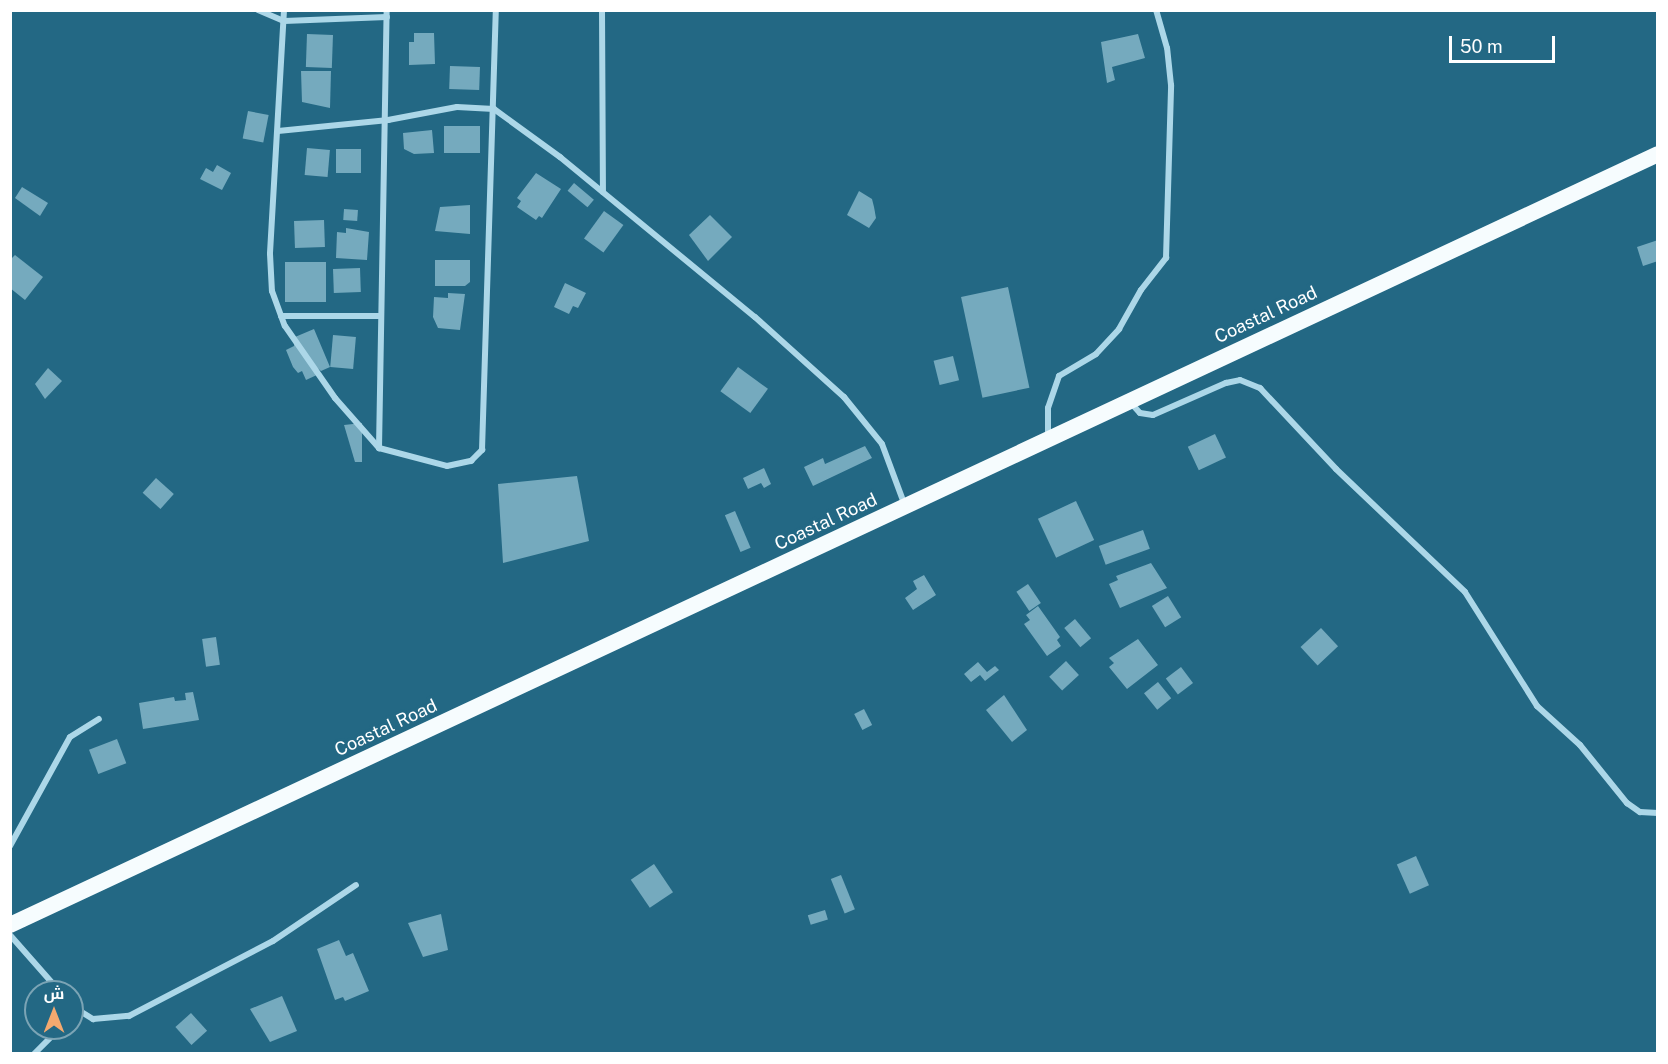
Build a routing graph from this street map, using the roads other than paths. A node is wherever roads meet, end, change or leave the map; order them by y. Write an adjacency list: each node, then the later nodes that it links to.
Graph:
1 (258, 10): 7 (street)
2 (284, 10): 7 (street)
3 (495, 10): 8 (street)
4 (602, 10): 12 (street)
5 (1156, 10): 16 (street)
6 (387, 14): 7 (street); 9 (street)
7 (284, 21): 10 (street)
8 (494, 109): 9 (street); 12 (street); 17 (street)
9 (388, 120): 10 (street); 13 (street)
10 (278, 131): 14 (street)
11 (1658, 154): 15 (highway, Coastal Road)
12 (603, 192): 18 (street)
13 (380, 315): 14 (street); 17 (street)
14 (281, 316): 17 (street)
15 (1128, 400): 16 (highway, Coastal Road); 20 (street)
16 (1048, 438): 18 (highway, Coastal Road)
17 (379, 448)
18 (906, 507): 23 (highway, Coastal Road)
19 (99, 719): 21 (street)
20 (1658, 813)
21 (10, 846)
22 (356, 885): 26 (street)
23 (10, 925)
24 (10, 935): 25 (street)
25 (49, 980)
26 (84, 1015)
27 (48, 1040): 28 (street)
28 (34, 1053)

